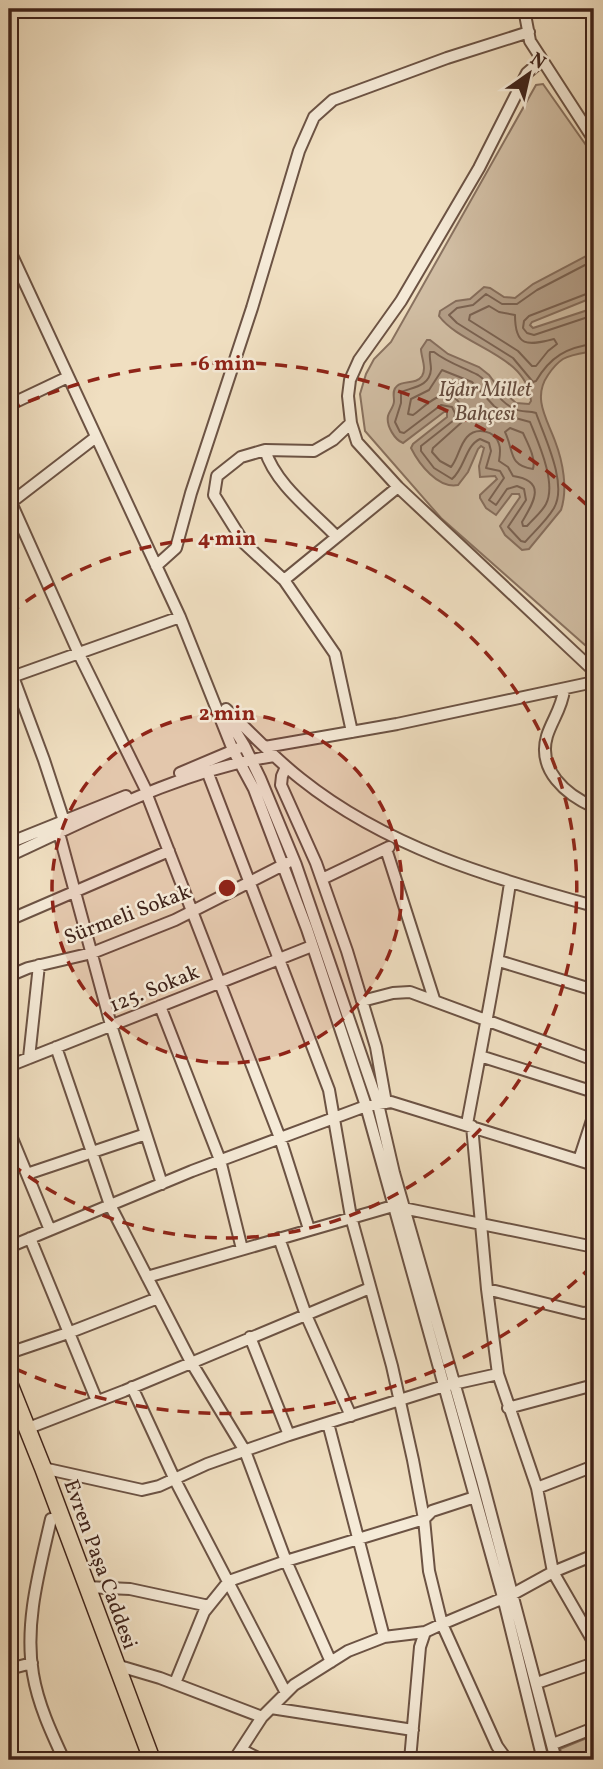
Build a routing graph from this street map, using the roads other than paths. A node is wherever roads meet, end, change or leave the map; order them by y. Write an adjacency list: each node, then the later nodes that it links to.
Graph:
1 (524, 9): 2 (street)
2 (529, 32): 3 (street); 14 (street)
3 (541, 61): 4 (street); 8 (street)
4 (594, 140)
5 (9, 248): 6 (street)
6 (68, 377): 7 (street); 9 (street)
7 (9, 405)
8 (351, 423): 10 (street); 11 (street)
9 (96, 437): 12 (street); 14 (street)
10 (265, 450): 13 (street); 15 (street)
11 (398, 487): 13 (street); 18 (street)
12 (10, 501): 17 (street)
13 (336, 536): 15 (street)
14 (156, 566): 16 (street)
15 (284, 580): 23 (street)
16 (180, 617): 17 (street); 22 (street)
17 (79, 654): 19 (street); 31 (street)
18 (594, 671)
19 (10, 674): 33 (street)
20 (594, 682): 21 (street)
21 (564, 690): 23 (street); 32 (street)
22 (214, 697): 24 (street); 25 (street)
23 (352, 732): 24 (street)
24 (261, 743): 25 (street); 26 (street)
25 (239, 748): 27 (street); 28 (street); 31 (street)
26 (274, 756): 27 (street); 29 (street)
27 (251, 759): 28 (street); 40 (street)
28 (239, 761): 30 (street); 40 (street)
29 (286, 767): 35 (street); 41 (street)
30 (207, 771): 31 (street); 42 (street)
31 (146, 791): 33 (street); 34 (street); 38 (street)
32 (594, 807)
33 (64, 821): 34 (street); 36 (street)
34 (59, 833): 39 (street); 44 (street)
35 (397, 838): 37 (street); 43 (street)
36 (9, 843)
37 (386, 849): 41 (street); 56 (street)
38 (169, 851): 44 (street); 46 (street)
39 (9, 856)
40 (288, 862): 42 (street, Sürmeli Sokak); 48 (street); 67 (street)
41 (322, 879): 57 (street)
42 (250, 883): 46 (street, Sürmeli Sokak); 50 (street)
43 (510, 883): 45 (street); 51 (street)
44 (75, 890): 47 (street); 49 (street)
45 (594, 906)
46 (193, 912): 49 (street, Sürmeli Sokak); 54 (street)
47 (9, 920)
48 (312, 946): 50 (street, 125. Sokak); 68 (street)
49 (92, 953): 52 (street, Sürmeli Sokak); 60 (street)
50 (280, 959): 54 (street, 125. Sokak); 70 (street)
51 (499, 961): 55 (street); 59 (street)
52 (39, 965): 53 (street, Sürmeli Sokak); 63 (street)
53 (9, 976)
54 (219, 983): 58 (street, 125. Sokak); 74 (street)
55 (594, 990)
56 (434, 999): 57 (street); 59 (street)
57 (362, 1000): 67 (street)
58 (160, 1006): 60 (street, 125. Sokak); 76 (street)
59 (485, 1021): 62 (street); 64 (street)
60 (111, 1025): 61 (street, 125. Sokak); 73 (street)
61 (57, 1047): 63 (street, 125. Sokak); 75 (street)
62 (480, 1056): 66 (street); 71 (street)
63 (29, 1058): 65 (street, 125. Sokak)
64 (594, 1060)
65 (9, 1066)
66 (594, 1092)
67 (382, 1104): 68 (street); 71 (street); 82 (street)
68 (366, 1106): 70 (street); 82 (street)
69 (594, 1114): 77 (street)
70 (334, 1118): 74 (street); 83 (street)
71 (469, 1125): 77 (street); 84 (street)
72 (9, 1131): 79 (street)
73 (146, 1134): 75 (street); 80 (street)
74 (280, 1138): 76 (street); 85 (street)
75 (92, 1154): 79 (street); 81 (street)
76 (220, 1160): 80 (street); 91 (street)
77 (579, 1160): 78 (street)
78 (594, 1165)
79 (27, 1174): 86 (street)
80 (162, 1184): 81 (street)
81 (110, 1205): 86 (street); 92 (street)
82 (398, 1207): 83 (street); 84 (street); 104 (street)
83 (351, 1217): 85 (street); 93 (street)
84 (480, 1223): 90 (street); 94 (street)
85 (309, 1229): 88 (street)
86 (50, 1230): 87 (street)
87 (30, 1238): 89 (street); 98 (street)
88 (279, 1238): 91 (street); 97 (street)
89 (9, 1247)
90 (594, 1247)
91 (242, 1249): 92 (street)
92 (147, 1277): 95 (street)
93 (370, 1288): 97 (street); 107 (street)
94 (487, 1289): 96 (street); 102 (street)
95 (158, 1298): 98 (street); 101 (street)
96 (594, 1312)
97 (306, 1315): 99 (street); 111 (street)
98 (68, 1333): 100 (street); 108 (street)
99 (250, 1337): 101 (street); 114 (street)
100 (9, 1353)
101 (191, 1362): 106 (street); 115 (street)
102 (498, 1374): 104 (street); 109 (street)
103 (9, 1382): 113 (highway, Evren Paşa Caddesi)
104 (450, 1385): 107 (street); 120 (street); 129 (street)
105 (594, 1385): 109 (street)
106 (132, 1387): 108 (street); 118 (street)
107 (400, 1401): 111 (street); 122 (street)
108 (96, 1402): 113 (street)
109 (508, 1408): 119 (street)
110 (9, 1409): 121 (highway, Evren Paşa Caddesi)
111 (351, 1416): 112 (street)
112 (328, 1423): 114 (street); 123 (street)
113 (26, 1429): 117 (highway, Evren Paşa Caddesi)
114 (289, 1435): 115 (street)
115 (245, 1451): 118 (street); 125 (street)
116 (594, 1466): 119 (street)
117 (43, 1468): 118 (street); 128 (highway, Evren Paşa Caddesi)
118 (175, 1480): 127 (street)
119 (537, 1488): 126 (street)
120 (475, 1497): 122 (street); 129 (street)
121 (51, 1519): 137 (street); 150 (highway, Evren Paşa Caddesi)
122 (424, 1519): 123 (street); 131 (street)
123 (360, 1540): 125 (street); 133 (street)
124 (594, 1555): 126 (street)
125 (286, 1561): 127 (street); 135 (street)
126 (553, 1572): 129 (street); 134 (street)
127 (229, 1581): 130 (street); 142 (street)
128 (86, 1587): 130 (street); 138 (highway, Evren Paşa Caddesi)
129 (508, 1596): 131 (street); 141 (street); 156 (street)
130 (209, 1606): 140 (street)
131 (442, 1624): 132 (street); 155 (street)
132 (425, 1632): 133 (street); 146 (street)
133 (384, 1637): 135 (street)
134 (594, 1643)
135 (331, 1662): 142 (street)
136 (594, 1663): 141 (street)
137 (32, 1664): 139 (street); 149 (street)
138 (116, 1665): 140 (street); 151 (highway, Evren Paşa Caddesi)
139 (9, 1669)
140 (175, 1683): 144 (street)
141 (537, 1684): 147 (street)
142 (286, 1693): 143 (street)
143 (271, 1708): 144 (street); 146 (street)
144 (262, 1717): 148 (street)
145 (594, 1728): 147 (street)
146 (413, 1730): 154 (street)
147 (553, 1744): 157 (street)
148 (242, 1750): 152 (street); 153 (street)
149 (64, 1760)
150 (141, 1760)
151 (152, 1760)
152 (234, 1760)
153 (262, 1760)
154 (410, 1760)
155 (507, 1760)
156 (543, 1760)
157 (556, 1760)

